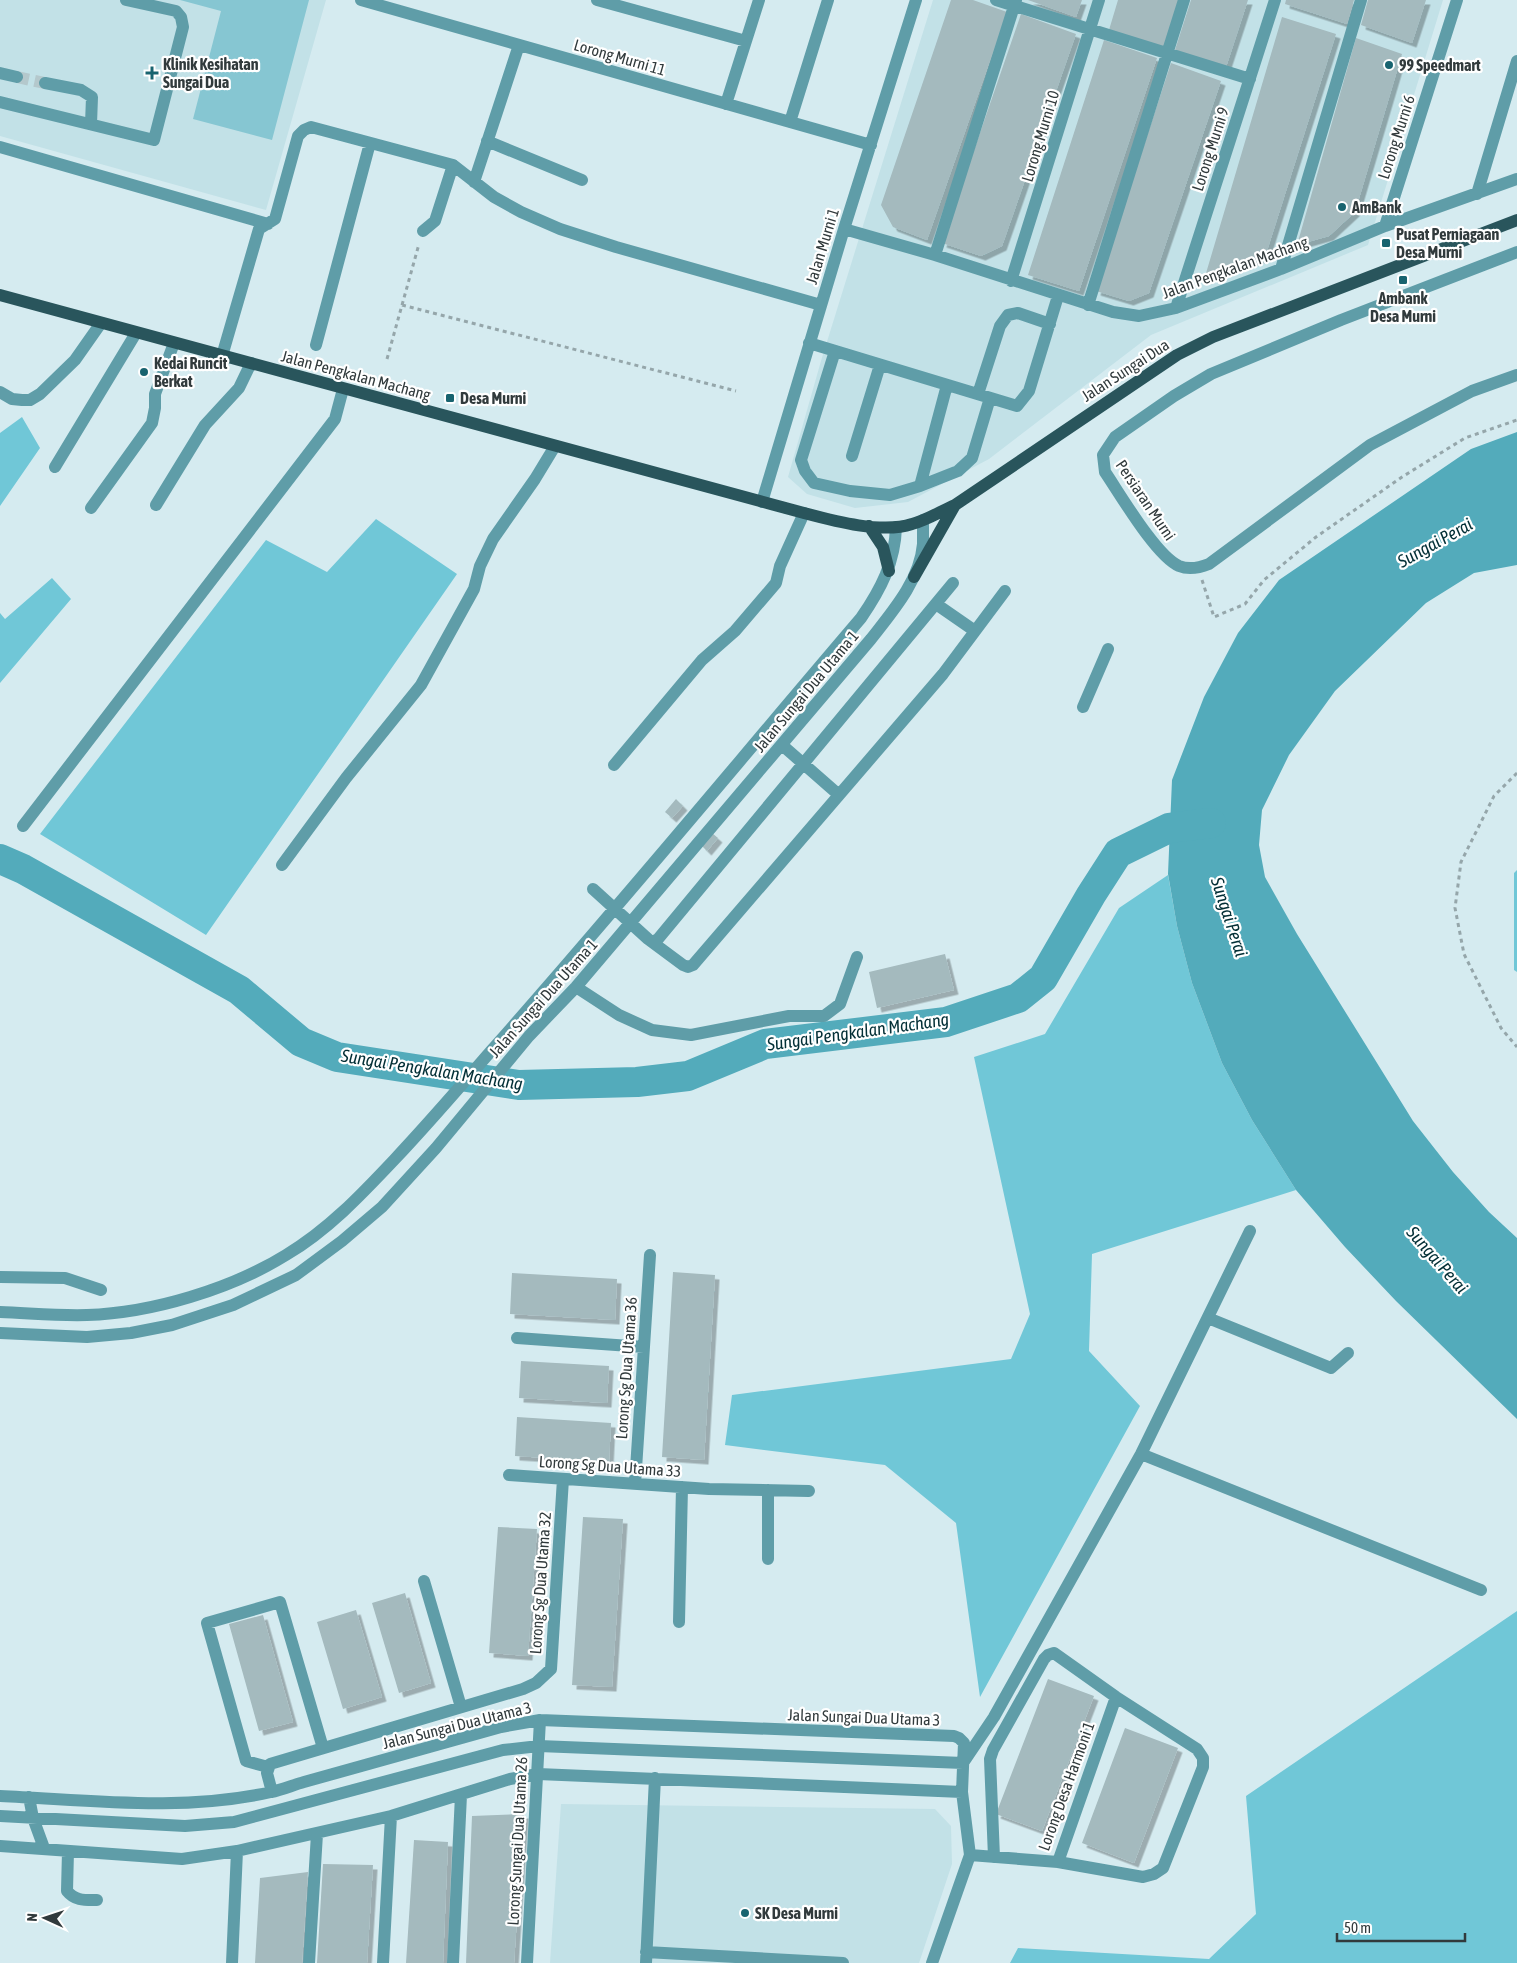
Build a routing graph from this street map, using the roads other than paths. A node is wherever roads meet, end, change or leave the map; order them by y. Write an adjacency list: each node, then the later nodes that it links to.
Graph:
1 (126, 0): 26 (street)
2 (361, 0): 16 (street, Lorong Murni 11)
3 (597, 0): 15 (street)
4 (759, 0): 15 (street)
5 (828, 0): 25 (street)
6 (916, 0): 29 (street, Jalan Murni 1)
7 (996, 0): 13 (street)
8 (1099, 0): 14 (street, Lorong Murni 10)
9 (1184, 0): 17 (street)
10 (1275, 0): 21 (street, Lorong Murni 9)
11 (1361, 0): 43 (street)
12 (1457, 0): 38 (street, Lorong Murni 6)
13 (1015, 3): 14 (street); 42 (street)
14 (1090, 30): 17 (street); 44 (street, Lorong Murni 10)
15 (746, 41): 24 (street)
16 (519, 45): 24 (street, Lorong Murni 11); 27 (street)
17 (1167, 53): 21 (street); 48 (street)
18 (1517, 61): 35 (street)
19 (0, 73): 20 (street)
20 (17, 77)
21 (1250, 79): 49 (street, Lorong Murni 9)
22 (45, 83): 26 (street)
23 (0, 102): 26 (street)
24 (726, 104): 25 (street, Lorong Murni 11)
25 (790, 122): 29 (street, Lorong Murni 11)
26 (91, 124)
27 (487, 142): 33 (street); 34 (street)
28 (370, 143): 31 (street); 37 (street); 55 (street)
29 (870, 145): 39 (street, Jalan Murni 1)
30 (0, 147): 37 (street)
31 (453, 165): 34 (street); 40 (street)
32 (1517, 179): 35 (street, Jalan Pengkalan Machang)
33 (582, 180)
34 (474, 182): 47 (street)
35 (1477, 194): 38 (street, Jalan Pengkalan Machang)
36 (1517, 220): 71 (main road, Jalan Sungai Dua)
37 (268, 224): 57 (street)
38 (1385, 226): 43 (street, Jalan Pengkalan Machang)
39 (844, 229): 42 (street, Jalan Pengkalan Machang); 47 (street, Jalan Murni 1)
40 (423, 230)
41 (1517, 252): 60 (street, Persiaran Murni)
42 (935, 255): 44 (street, Jalan Pengkalan Machang)
43 (1281, 269): 49 (street, Jalan Pengkalan Machang)
44 (1011, 281): 46 (street, Jalan Pengkalan Machang)
45 (0, 295): 50 (main road, Jalan Pengkalan Machang)
46 (1058, 296): 48 (street, Jalan Pengkalan Machang); 51 (street)
47 (821, 305): 54 (street, Jalan Murni 1)
48 (1088, 305): 49 (street, Jalan Pengkalan Machang)
49 (1176, 308)
50 (101, 323): 52 (main road, Jalan Pengkalan Machang); 63 (street)
51 (1050, 324): 64 (street); 64 (street)
52 (136, 333): 53 (main road, Jalan Pengkalan Machang); 67 (street)
53 (174, 343): 57 (main road, Jalan Pengkalan Machang); 72 (street)
54 (809, 343): 56 (street); 69 (street, Jalan Murni 1)
55 (316, 345)
56 (835, 351): 59 (street); 68 (street)
57 (222, 356): 58 (main road, Jalan Pengkalan Machang)
58 (251, 363): 62 (main road, Jalan Pengkalan Machang); 70 (street)
59 (880, 365): 61 (street); 66 (street)
60 (1517, 375)
61 (947, 385): 64 (street); 68 (street)
62 (343, 389): 65 (main road, Jalan Pengkalan Machang); 89 (street)
63 (0, 392)
64 (984, 396): 68 (street)
65 (555, 446): 69 (main road, Jalan Pengkalan Machang); 90 (street)
66 (852, 456)
67 (55, 467)
68 (920, 486)
69 (762, 502): 73 (main road, Jalan Sungai Dua)
70 (156, 505)
71 (955, 505): 74 (main road, Jalan Sungai Dua); 78 (main road)
72 (91, 508)
73 (804, 513): 75 (main road, Jalan Sungai Dua); 87 (street)
74 (922, 520): 76 (main road, Jalan Sungai Dua); 78 (street, Jalan Sungai Dua Utama 1)
75 (870, 526): 76 (main road, Jalan Sungai Dua); 77 (main road)
76 (896, 527): 77 (street, Jalan Sungai Dua Utama 1)
77 (888, 571): 92 (street, Jalan Sungai Dua Utama 1)
78 (914, 577): 85 (street, Jalan Sungai Dua Utama 1)
79 (953, 583): 81 (street)
80 (1005, 592): 82 (street)
81 (936, 604): 82 (street); 86 (street)
82 (974, 631): 88 (street)
83 (1108, 649): 84 (street)
84 (1083, 707)
85 (782, 745): 86 (street); 93 (street, Jalan Sungai Dua Utama 1)
86 (803, 764): 88 (street); 94 (street)
87 (614, 765)
88 (839, 794): 94 (street)
89 (23, 826)
90 (282, 865)
91 (594, 889): 92 (street)
92 (614, 908): 93 (street); 101 (street, Jalan Sungai Dua Utama 1)
93 (630, 923): 94 (street); 96 (street, Jalan Sungai Dua Utama 1)
94 (652, 942)
95 (857, 957): 96 (street)
96 (576, 987): 103 (street, Jalan Sungai Dua Utama 1)
97 (1250, 1231): 102 (street)
98 (650, 1255): 105 (street, Lorong Sg Dua Utama 36)
99 (0, 1276): 100 (street)
100 (102, 1290)
101 (0, 1312)
102 (1208, 1318): 106 (street); 107 (street)
103 (0, 1334)
104 (517, 1338): 105 (street)
105 (644, 1347): 110 (street, Lorong Sg Dua Utama 36)
106 (1348, 1353)
107 (1141, 1454): 116 (street); 123 (street)
108 (509, 1475): 109 (street, Lorong Sg Dua Utama 33)
109 (563, 1479): 110 (street, Lorong Sg Dua Utama 33); 119 (street, Lorong Sg Dua Utama 32)
110 (635, 1484): 111 (street, Lorong Sg Dua Utama 33)
111 (682, 1487): 112 (street, Lorong Sg Dua Utama 33); 117 (street)
112 (768, 1490): 113 (street, Lorong Sg Dua Utama 33); 114 (street)
113 (809, 1490)
114 (768, 1559)
115 (424, 1581): 119 (street)
116 (1481, 1590)
117 (679, 1622)
118 (1116, 1697): 141 (street); 142 (street, Lorong Desa Harmoni 1); 142 (street)
119 (461, 1707): 122 (street)
120 (540, 1720): 121 (street, Lorong Sungai Dua Utama 26); 123 (street, Jalan Sungai Dua Utama 3); 127 (street, Jalan Sungai Dua Utama 3)
121 (539, 1746): 123 (street); 125 (street, Lorong Sungai Dua Utama 26); 134 (street)
122 (323, 1748): 124 (street); 124 (street)
123 (963, 1763): 128 (street, Jalan Sungai Dua Utama 3)
124 (268, 1767): 127 (street)
125 (538, 1774): 126 (street); 129 (street); 150 (street, Lorong Sungai Dua Utama 26)
126 (655, 1778): 128 (street); 144 (street)
127 (272, 1792): 131 (street, Jalan Sungai Dua Utama 3)
128 (962, 1792): 140 (street, Jalan Sungai Dua Utama 3)
129 (461, 1795): 133 (street); 149 (street)
130 (0, 1796): 131 (street, Jalan Sungai Dua Utama 3)
131 (29, 1797): 134 (street)
132 (0, 1816): 134 (street)
133 (391, 1816): 135 (street); 148 (street)
134 (33, 1818): 137 (street)
135 (317, 1834): 139 (street); 147 (street)
136 (0, 1846): 137 (street)
137 (44, 1848): 138 (street)
138 (68, 1851): 139 (street); 143 (street)
139 (237, 1851): 146 (street)
140 (970, 1855): 141 (street, Lorong Desa Harmoni 1); 151 (street)
141 (994, 1857): 142 (street, Lorong Desa Harmoni 1)
142 (1058, 1862)
143 (97, 1900)
144 (646, 1958): 145 (street)
145 (834, 1962)
146 (232, 1963)
147 (309, 1963)
148 (384, 1963)
149 (453, 1963)
150 (527, 1963)
151 (932, 1963)

